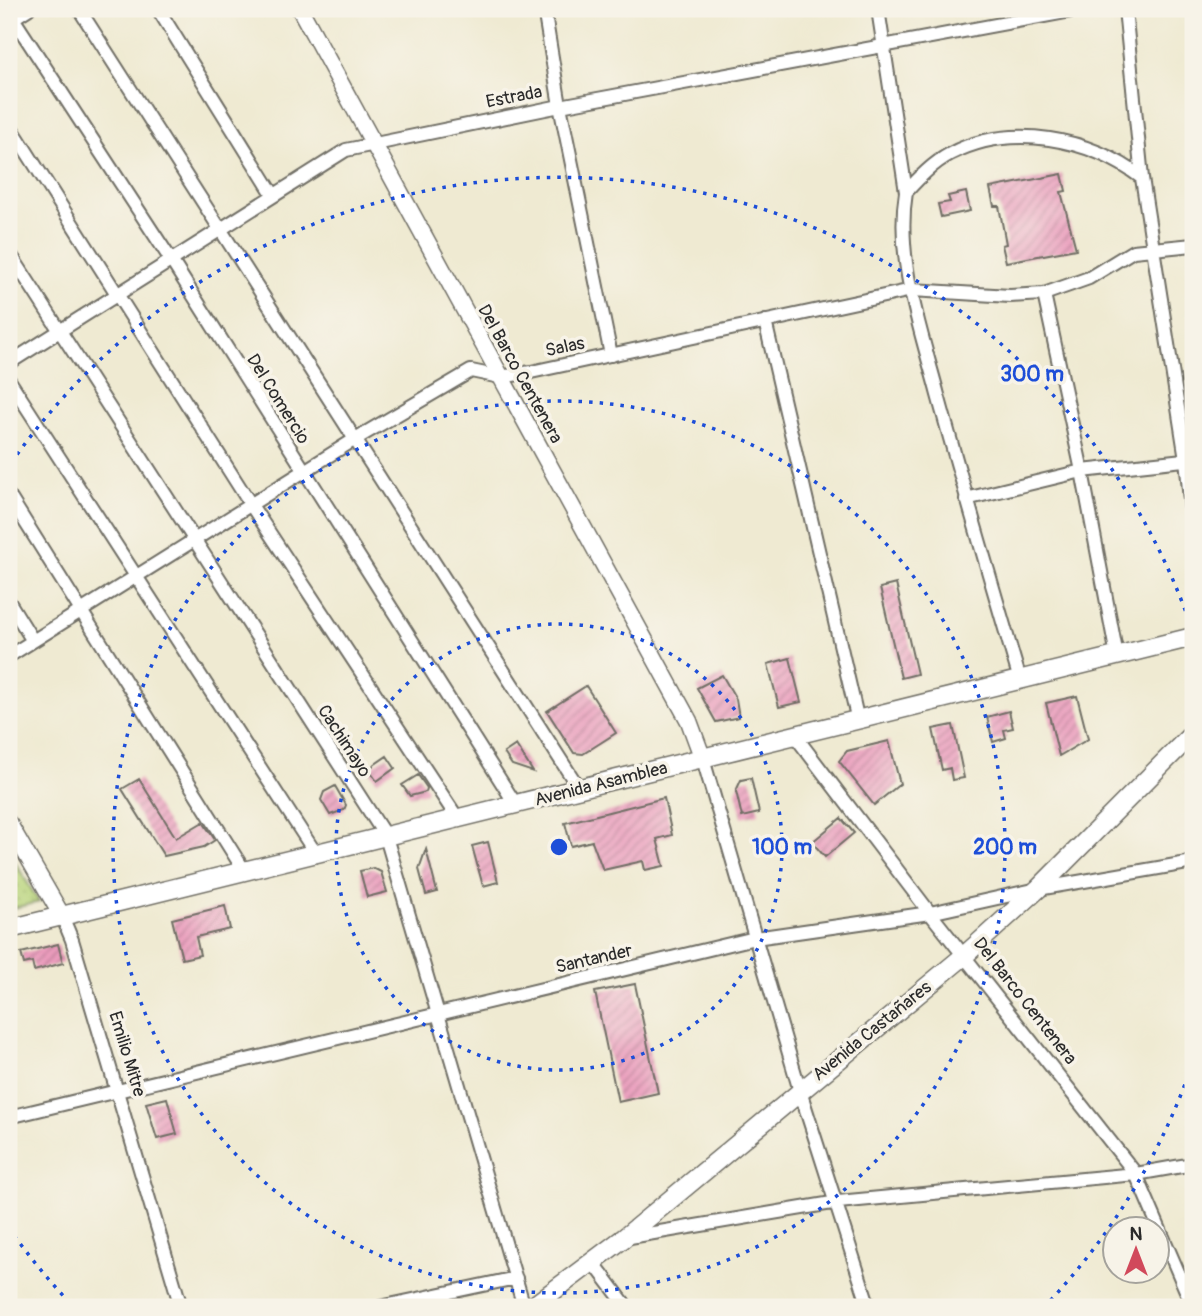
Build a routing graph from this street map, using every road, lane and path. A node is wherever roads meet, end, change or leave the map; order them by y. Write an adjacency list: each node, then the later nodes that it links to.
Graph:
1 (28, 9): 9 (street)
2 (79, 9): 17 (street)
3 (158, 9): 16 (street)
4 (300, 9): 13 (street, Del Barco Centenera)
5 (544, 9): 11 (street)
6 (878, 9): 10 (street)
7 (1082, 9): 10 (street, Estrada)
8 (1125, 9): 14 (street)
9 (10, 17): 21 (street, Del Comercio)
10 (885, 44): 11 (street, Estrada); 15 (street)
11 (560, 106): 13 (street, Estrada); 27 (street)
12 (9, 124): 23 (street)
13 (372, 143): 16 (street, Estrada); 29 (street, Del Barco Centenera)
14 (1142, 178): 15 (street); 19 (street)
15 (905, 192): 22 (street)
16 (273, 194): 17 (street, Estrada)
17 (221, 228): 21 (street, Estrada); 31 (street)
18 (1193, 245): 19 (street, Salas)
19 (1153, 250): 24 (street, Salas); 32 (street)
20 (9, 252): 26 (street, Cachimayo)
21 (171, 260): 23 (street, Estrada); 34 (street, Del Comercio)
22 (912, 290): 24 (street, Salas); 25 (street, Salas); 36 (street)
23 (118, 293): 26 (street, Estrada); 37 (street)
24 (1044, 294): 33 (street)
25 (765, 321): 27 (street, Salas); 48 (street)
26 (60, 331): 28 (street, Estrada); 39 (street, Cachimayo)
27 (611, 355): 29 (street, Salas)
28 (9, 363)
29 (499, 377): 31 (street, Salas); 51 (street, Del Barco Centenera)
30 (9, 380): 40 (street)
31 (357, 438): 34 (street, Salas); 52 (street)
32 (1189, 459): 33 (street); 38 (street)
33 (1082, 471): 36 (street); 46 (street)
34 (303, 472): 37 (street, Salas); 53 (street, Del Comercio)
35 (9, 496): 42 (street)
36 (967, 499): 47 (street)
37 (251, 505): 39 (street, Salas); 54 (street)
38 (1193, 531)
39 (193, 541): 40 (street, Salas); 56 (street, Cachimayo)
40 (135, 577): 42 (street, Salas); 57 (street)
41 (9, 602): 44 (street)
42 (81, 611): 44 (street, Salas); 59 (street)
43 (1193, 637): 46 (main road, Avenida Asamblea)
44 (33, 641): 45 (street, Salas)
45 (9, 656)
46 (1117, 656): 47 (main road, Avenida Asamblea)
47 (1020, 681): 48 (main road, Avenida Asamblea)
48 (858, 721): 50 (main road, Avenida Asamblea)
49 (1193, 733): 60 (main road, Avenida Castañares)
50 (796, 737): 51 (main road, Avenida Asamblea); 61 (street, Del Barco Centenera)
51 (703, 760): 52 (main road, Avenida Asamblea); 64 (street)
52 (580, 790): 53 (main road, Avenida Asamblea)
53 (516, 805): 54 (main road, Avenida Asamblea)
54 (458, 819): 56 (main road, Avenida Asamblea)
55 (9, 824): 62 (street, Emilio Mitre)
56 (386, 837): 57 (main road, Avenida Asamblea); 66 (street, Cachimayo)
57 (316, 854): 59 (main road, Avenida Asamblea)
58 (1193, 862): 60 (street, Santander)
59 (245, 872): 62 (main road, Avenida Asamblea)
60 (1038, 889): 61 (street, Santander); 65 (main road, Avenida Castañares)
61 (930, 913): 64 (street, Santander); 65 (street, Del Barco Centenera)
62 (62, 916): 63 (main road, Avenida Asamblea); 67 (street, Emilio Mitre)
63 (9, 929)
64 (755, 939): 66 (street, Santander); 68 (street)
65 (965, 955): 68 (main road, Avenida Castañares); 71 (street, Del Barco Centenera)
66 (438, 1014): 67 (street, Santander); 75 (street, Cachimayo)
67 (118, 1091): 69 (street, Santander); 76 (street, Emilio Mitre)
68 (800, 1091): 72 (street); 73 (main road, Avenida Castañares)
69 (9, 1117)
70 (1193, 1164): 71 (street)
71 (1136, 1174): 72 (street); 82 (street, Del Barco Centenera)
72 (838, 1202): 73 (street); 81 (street)
73 (624, 1238): 74 (main road, Avenida Castañares)
74 (593, 1262): 79 (main road, Avenida Castañares); 80 (street)
75 (516, 1278): 77 (street); 78 (street, Cachimayo)
76 (181, 1307)
77 (380, 1307)
78 (524, 1307)
79 (532, 1307)
80 (626, 1307)
81 (869, 1307)
82 (1193, 1307)

